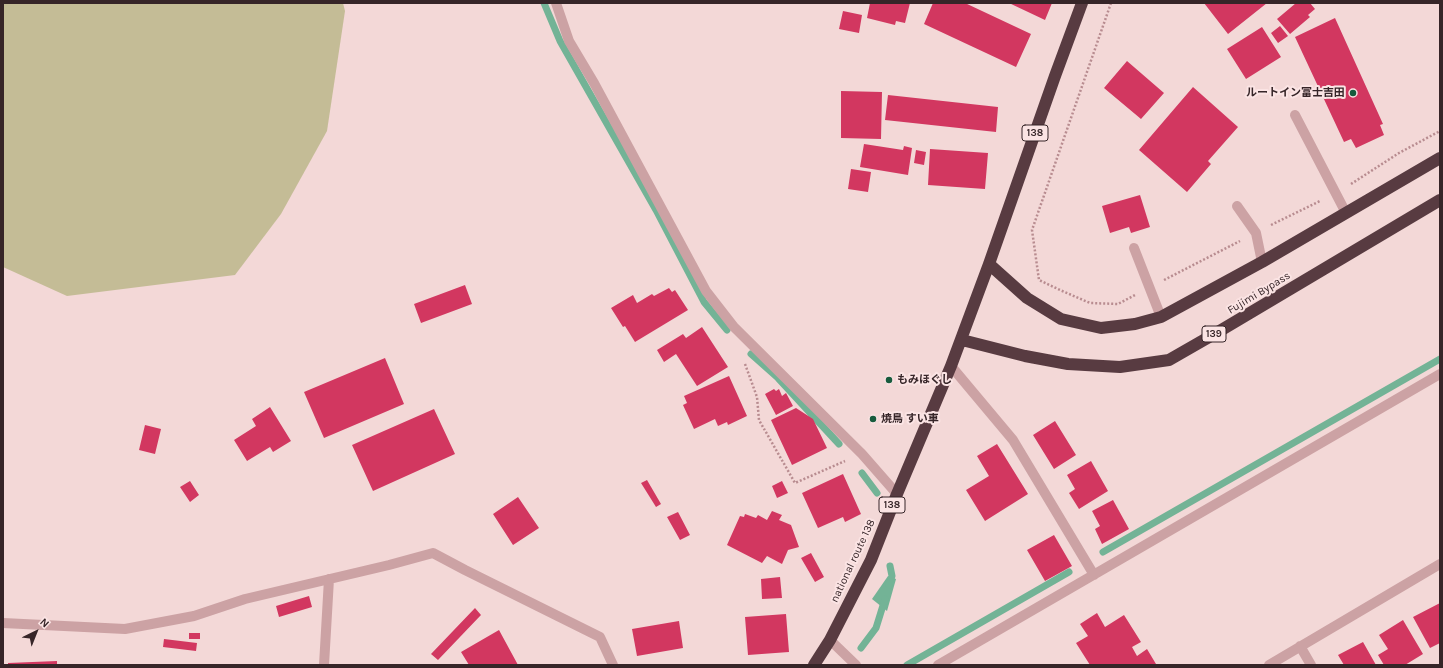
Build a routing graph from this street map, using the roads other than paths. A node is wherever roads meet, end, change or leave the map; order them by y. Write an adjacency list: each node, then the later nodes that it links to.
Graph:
1 (556, 3): 15 (street)
2 (1082, 3): 10 (highway, 138)
3 (1296, 115): 7 (street)
4 (1440, 158): 7 (highway)
5 (1440, 200): 12 (highway, Fujimi Bypass / 139)
6 (1237, 206): 9 (street)
7 (1346, 213): 9 (highway)
8 (1134, 248): 11 (street)
9 (1262, 262): 11 (highway)
10 (989, 264): 11 (highway); 12 (highway, national route 138 / 138)
11 (1161, 317)
12 (962, 340): 13 (highway, national route 138 / 138)
13 (951, 366): 15 (highway, national route 138 / 138); 17 (street)
14 (1440, 374): 17 (street)
15 (897, 494): 20 (highway, national route 138 / 138)
16 (1440, 564): 21 (street)
17 (1094, 575): 26 (street)
18 (329, 579): 19 (street); 22 (street); 23 (street)
19 (3, 623)
20 (830, 640): 24 (highway, national route 138 / 138); 25 (street)
21 (1300, 646): 27 (street); 28 (street)
22 (324, 665)
23 (613, 665)
24 (814, 665)
25 (856, 665)
26 (938, 665)
27 (1269, 665)
28 (1311, 665)

